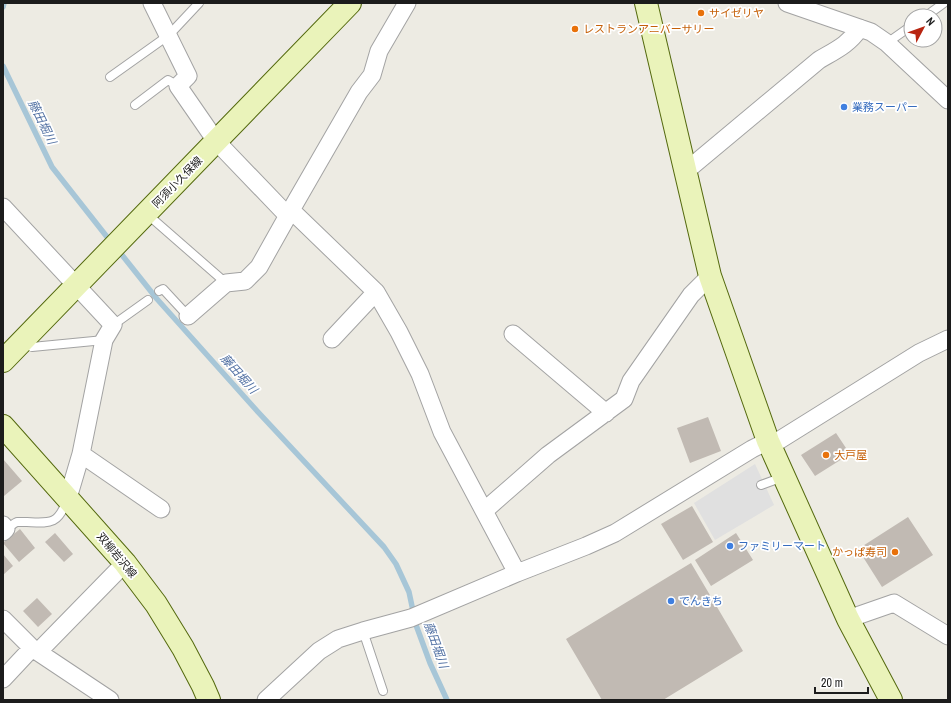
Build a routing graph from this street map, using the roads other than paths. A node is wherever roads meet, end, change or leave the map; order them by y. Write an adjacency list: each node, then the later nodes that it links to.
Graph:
1 (152, 3): 9 (street)
2 (199, 3): 9 (lane)
3 (350, 3): 15 (street, 阿須小久保線)
4 (406, 3): 19 (street)
5 (646, 3): 16 (street)
6 (803, 6): 7 (street)
7 (860, 28): 10 (street); 16 (street)
8 (903, 32): 10 (lane)
9 (169, 35): 11 (lane); 12 (street)
10 (887, 43): 13 (street)
11 (110, 77)
12 (178, 86): 14 (lane); 15 (street)
13 (948, 100)
14 (135, 104)
15 (216, 141): 18 (street, 阿須小久保線); 19 (street)
16 (686, 171): 20 (street)
17 (3, 207): 22 (street)
18 (146, 213): 21 (lane); 22 (street, 阿須小久保線)
19 (289, 213): 21 (street); 24 (street)
20 (710, 276): 34 (street); 36 (street)
21 (226, 283): 26 (street)
22 (76, 286): 27 (street); 33 (street, 阿須小久保線)
23 (159, 292): 26 (lane)
24 (376, 292): 29 (street); 42 (street)
25 (148, 300): 27 (lane)
26 (188, 316)
27 (113, 325): 31 (street)
28 (513, 334): 34 (street)
29 (332, 339)
30 (948, 339): 36 (street)
31 (104, 340): 32 (lane); 37 (street)
32 (32, 348)
33 (3, 361)
34 (606, 413): 42 (street)
35 (7, 437): 40 (street, 双柳岩沢線)
36 (769, 443): 38 (street); 45 (street)
37 (81, 454): 40 (street); 41 (street)
38 (784, 477): 39 (lane); 47 (street)
39 (761, 485)
40 (68, 498): 43 (lane); 44 (street, 双柳岩沢線)
41 (161, 508)
42 (484, 511): 45 (street)
43 (4, 528)
44 (125, 562): 50 (street); 54 (street, 双柳岩沢線)
45 (517, 573): 48 (street)
46 (3, 619): 50 (street)
47 (848, 619): 49 (street); 56 (street)
48 (363, 631): 52 (lane); 55 (street)
49 (948, 636)
50 (35, 650): 51 (street); 53 (street)
51 (3, 679)
52 (383, 691)
53 (110, 700)
54 (209, 700)
55 (266, 700)
56 (891, 700)

